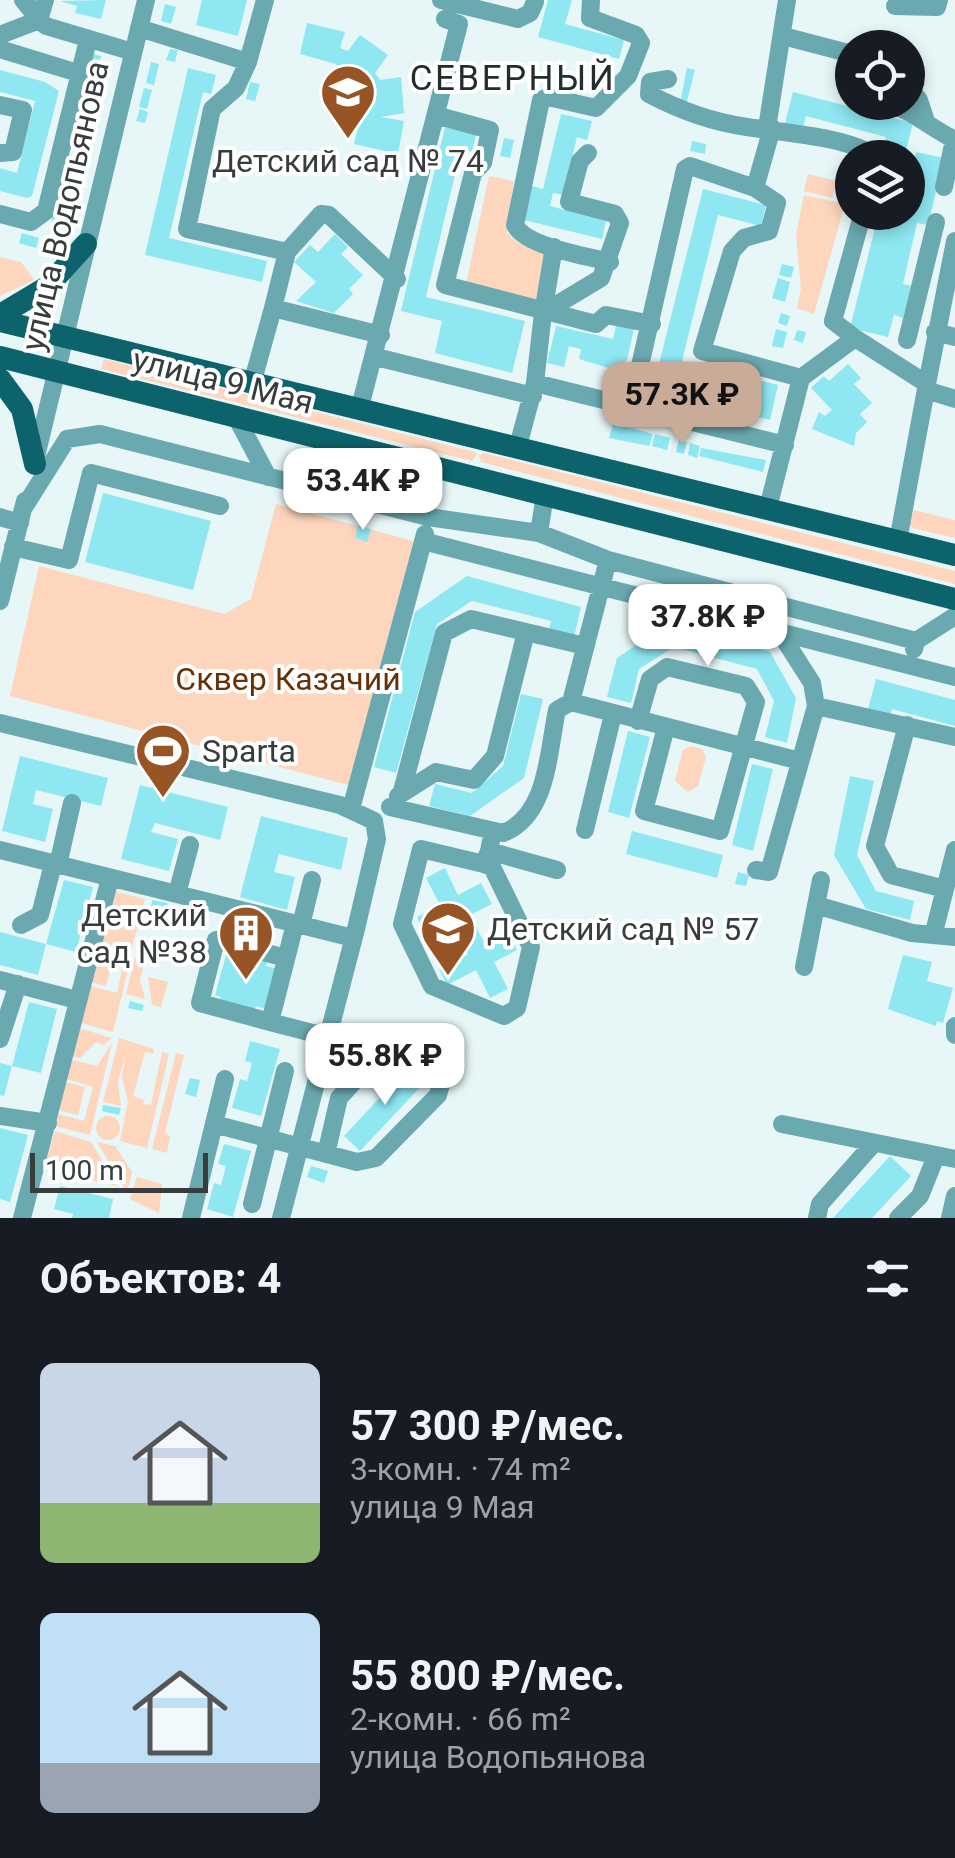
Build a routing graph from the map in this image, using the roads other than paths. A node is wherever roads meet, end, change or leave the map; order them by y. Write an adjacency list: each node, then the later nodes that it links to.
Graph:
1 (23, 0): 11 (street)
2 (45, 0): 11 (street)
3 (146, 0): 12 (street, улица Водопьянова)
4 (265, 0): 19 (street)
5 (591, 0): 38 (street)
6 (938, 0): 9 (street)
7 (535, 2): 10 (street)
8 (784, 2): 14 (street)
9 (894, 6)
10 (443, 9): 23 (street)
11 (39, 20): 13 (street); 15 (street)
12 (138, 28): 18 (street, улица Водопьянова); 19 (street)
13 (0, 36)
14 (783, 36): 17 (street); 27 (street)
15 (88, 40): 18 (street); 20 (street)
16 (0, 49): 20 (street)
17 (835, 50)
18 (133, 52): 37 (street, улица Водопьянова)
19 (248, 62): 41 (street)
20 (78, 73): 34 (street)
21 (668, 79): 27 (street)
22 (0, 105): 30 (street)
23 (439, 116): 43 (street); 45 (street)
24 (925, 117): 26 (street)
25 (921, 120): 26 (street)
26 (928, 127): 28 (street)
27 (770, 128): 29 (street); 33 (street)
28 (954, 140): 32 (street)
29 (835, 146)
30 (0, 153)
31 (588, 153): 42 (street)
32 (944, 187)
33 (755, 188): 47 (street); 57 (street)
34 (0, 214)
35 (936, 222): 40 (street)
36 (858, 230): 51 (street)
37 (86, 244): 46 (main road); 49 (street, улица Водопьянова)
38 (554, 247): 42 (street); 45 (street)
39 (953, 248): 40 (street); 48 (street)
40 (931, 250): 53 (street)
41 (287, 252): 43 (street); 44 (street)
42 (610, 262): 45 (street)
43 (396, 278): 50 (street)
44 (273, 308): 50 (street); 59 (street)
45 (543, 313): 47 (street); 61 (street)
46 (0, 318): 49 (main road, улица 9 Мая)
47 (652, 324): 63 (street)
48 (936, 332): 52 (street); 60 (street)
49 (64, 334): 56 (street, улица Водопьянова); 59 (main road, улица 9 Мая)
50 (380, 335): 54 (street)
51 (855, 338): 57 (street); 60 (street)
52 (955, 338)
53 (907, 340)
54 (376, 356): 61 (street); 64 (street)
55 (0, 358): 56 (main road, улица 9 Мая)
56 (56, 372): 65 (main road, улица 9 Мая); 68 (street, улица Водопьянова)
57 (802, 378): 66 (street)
58 (0, 379): 68 (main road)
59 (254, 380): 64 (main road, улица 9 Мая)
60 (926, 387): 62 (street); 77 (street)
61 (534, 389): 63 (street); 67 (street)
62 (955, 399)
63 (632, 405): 66 (street)
64 (360, 407): 67 (main road, улица 9 Мая)
65 (236, 417): 69 (street); 70 (main road, улица 9 Мая)
66 (784, 445): 72 (street)
67 (518, 446): 72 (main road, улица 9 Мая)
68 (34, 464): 73 (street, улица Водопьянова)
69 (268, 477): 73 (street); 75 (street)
70 (545, 494): 76 (street); 83 (main road, улица 9 Мая)
71 (220, 506): 79 (street)
72 (768, 508): 77 (main road, улица 9 Мая)
73 (21, 516): 74 (street); 79 (street, улица Водопьянова)
74 (0, 517)
75 (428, 517): 76 (street); 78 (street)
76 (539, 533): 81 (street)
77 (898, 541): 80 (main road, улица 9 Мая)
78 (423, 542): 82 (street); 105 (street)
79 (14, 547): 84 (street, улица Водопьянова)
80 (955, 556)
81 (608, 560): 82 (street); 88 (street)
82 (600, 587): 87 (street); 89 (street)
83 (955, 599)
84 (0, 601)
85 (955, 616): 88 (street)
86 (526, 632): 89 (street); 102 (street); 102 (street)
87 (780, 632): 90 (street); 93 (street)
88 (916, 641): 90 (street)
89 (585, 646): 92 (street)
90 (910, 666): 91 (street)
91 (955, 677)
92 (571, 702): 94 (street); 109 (street)
93 (816, 706): 97 (street); 101 (street)
94 (614, 714): 95 (street); 108 (street)
95 (638, 721): 98 (street); 100 (street)
96 (0, 722): 105 (street)
97 (907, 725): 99 (street); 121 (street)
98 (666, 728): 100 (street); 100 (street)
99 (955, 737)
100 (744, 747): 101 (street)
101 (800, 761): 117 (street)
102 (402, 791): 104 (street)
103 (72, 803): 115 (street)
104 (390, 807): 106 (street); 107 (street)
105 (351, 809): 107 (street)
106 (431, 816): 109 (street); 111 (street)
107 (374, 821): 128 (street)
108 (586, 830)
109 (494, 831): 114 (street)
110 (190, 846): 122 (street)
111 (420, 849): 114 (street); 114 (street)
112 (0, 850): 115 (street)
113 (955, 850): 121 (street)
114 (487, 857): 116 (street)
115 (55, 864): 118 (street); 125 (street)
116 (557, 870)
117 (756, 870)
118 (110, 878): 122 (street); 132 (street)
119 (312, 880): 124 (street)
120 (821, 880): 123 (street)
121 (945, 889): 126 (street)
122 (176, 894): 124 (street)
123 (816, 906): 126 (street); 130 (street)
124 (298, 924): 128 (street); 129 (street)
125 (21, 925)
126 (934, 932): 127 (street)
127 (955, 936)
128 (354, 938): 135 (street)
129 (286, 958): 133 (street); 133 (street)
130 (804, 967)
131 (9, 982): 132 (street); 137 (street)
132 (77, 1000): 142 (street)
133 (270, 1022): 135 (street)
134 (955, 1026): 136 (street)
135 (329, 1033): 138 (street); 147 (street)
136 (955, 1036)
137 (0, 1039)
138 (389, 1044): 148 (street); 148 (street)
139 (284, 1071): 145 (street)
140 (225, 1079): 143 (street)
141 (0, 1116): 142 (street)
142 (48, 1123): 153 (street)
143 (214, 1124): 145 (street); 154 (street)
144 (782, 1124): 146 (street)
145 (268, 1138): 147 (street); 152 (street)
146 (874, 1143): 149 (street); 156 (street)
147 (299, 1148): 148 (street); 155 (street)
148 (326, 1154)
149 (936, 1156): 150 (street); 157 (street)
150 (955, 1159)
151 (955, 1196): 158 (street)
152 (252, 1204)
153 (22, 1218)
154 (191, 1218)
155 (280, 1218)
156 (817, 1218)
157 (898, 1218)
158 (950, 1218)

